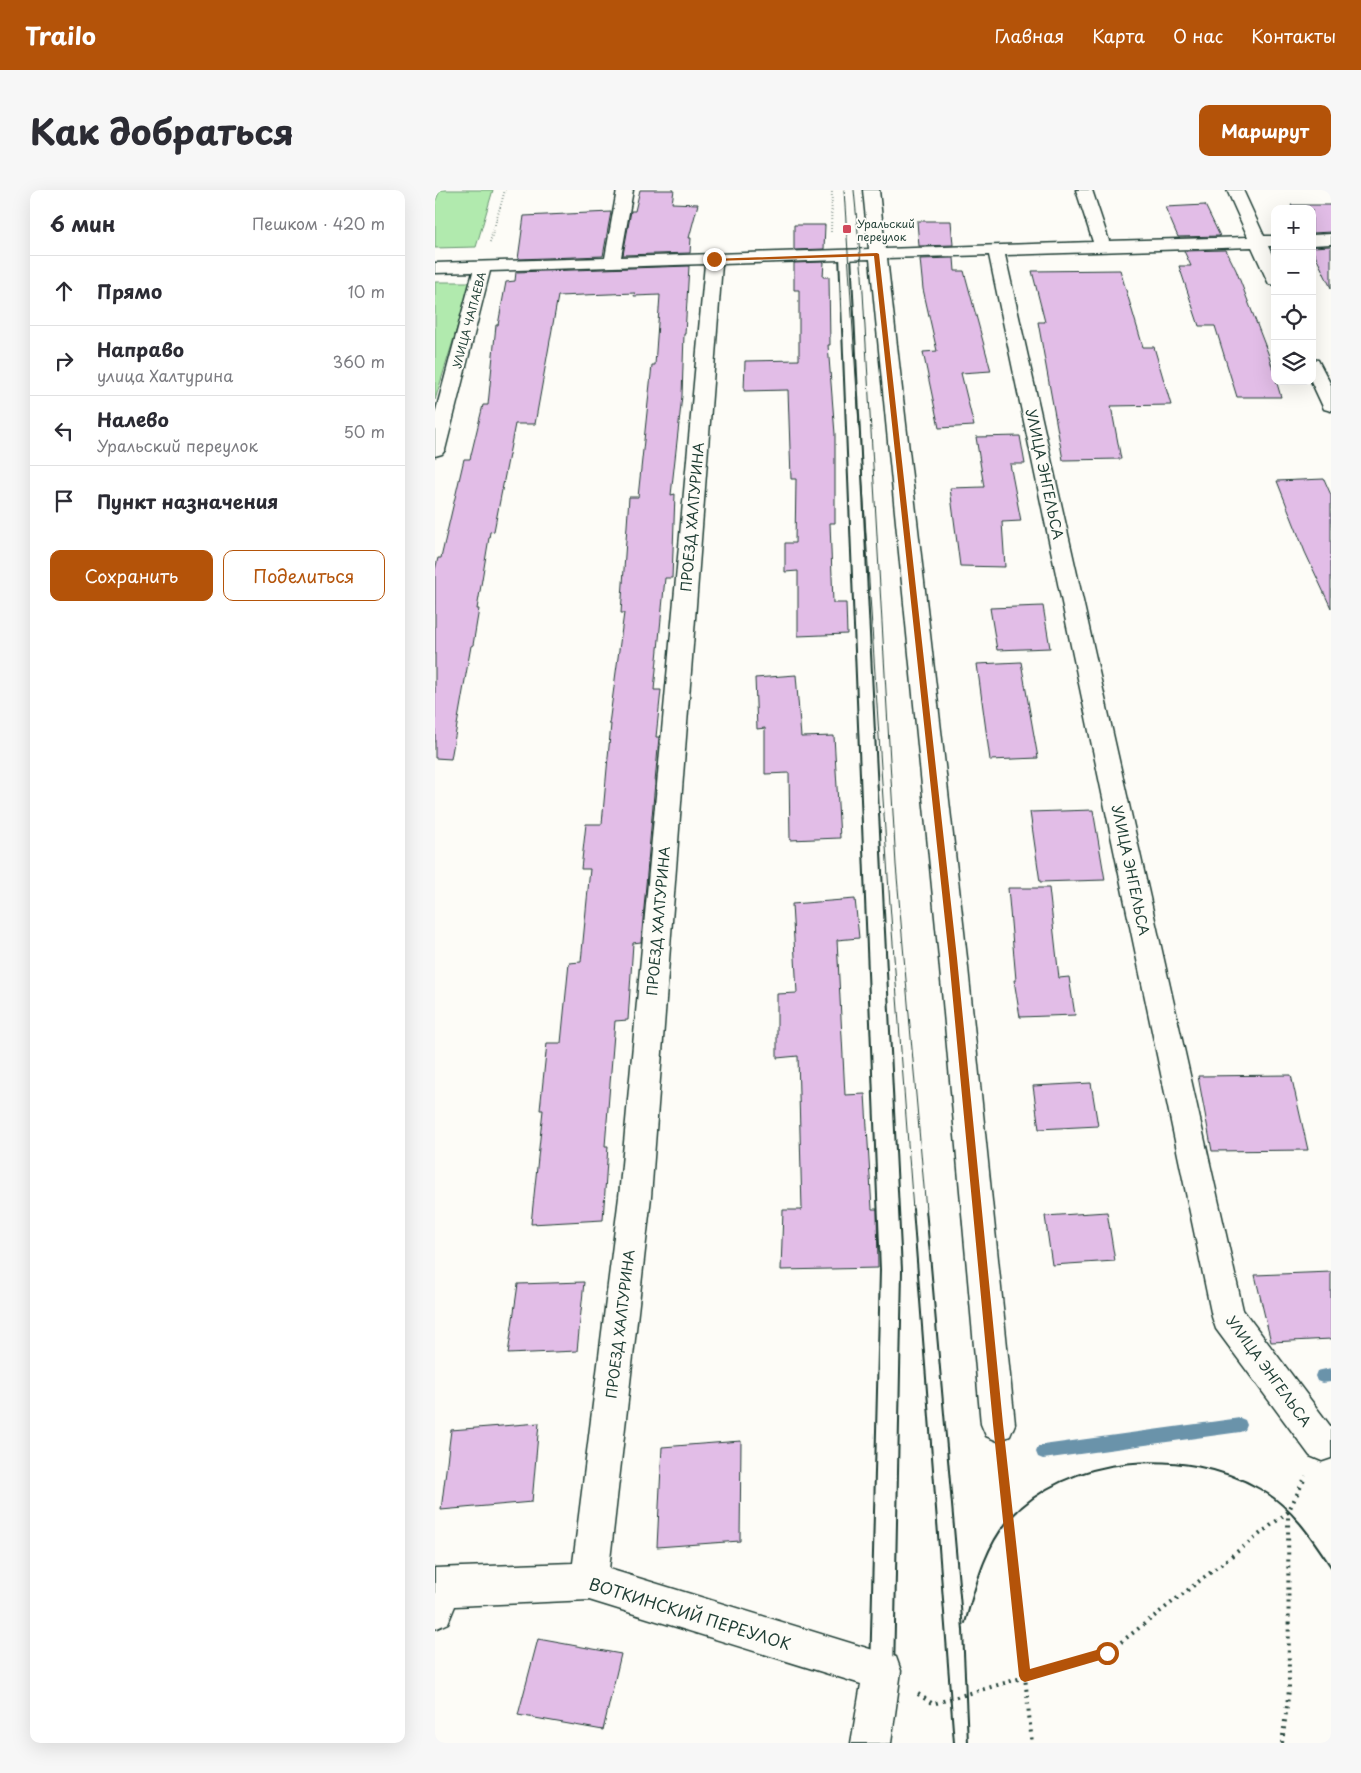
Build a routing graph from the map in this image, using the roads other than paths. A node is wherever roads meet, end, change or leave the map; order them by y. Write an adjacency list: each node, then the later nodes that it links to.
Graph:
1 (625, 190): 14 (street)
2 (871, 190): 11 (street)
3 (1084, 190): 9 (street)
4 (1235, 190): 7 (street)
5 (1331, 239): 6 (street)
6 (1316, 240)
7 (1257, 241): 8 (street); 9 (street); 17 (street)
8 (1271, 241)
9 (1102, 245): 10 (street)
10 (996, 249): 11 (street); 22 (street, УЛИЦА ЭНГЕЛЬСА)
11 (877, 254): 12 (street); 21 (street)
12 (845, 255): 13 (street); 25 (lane)
13 (714, 259): 14 (street); 23 (street, ПРОЕЗД ХАЛТУРИНА)
14 (612, 262): 15 (street)
15 (483, 266): 16 (street); 20 (street, УЛИЦА ЧАПАЕВА)
16 (435, 268)
17 (1271, 271)
18 (1316, 373): 19 (street)
19 (1331, 405)
20 (435, 450)
21 (998, 1424)
22 (1326, 1453)
23 (589, 1581): 24 (street, ВОТКИНСКИЙ ПЕРЕУЛОК); 25 (street, ВОТКИНСКИЙ ПЕРЕУЛОК)
24 (437, 1595)
25 (882, 1671): 26 (street); 27 (lane)
26 (871, 1743)
27 (890, 1743)

